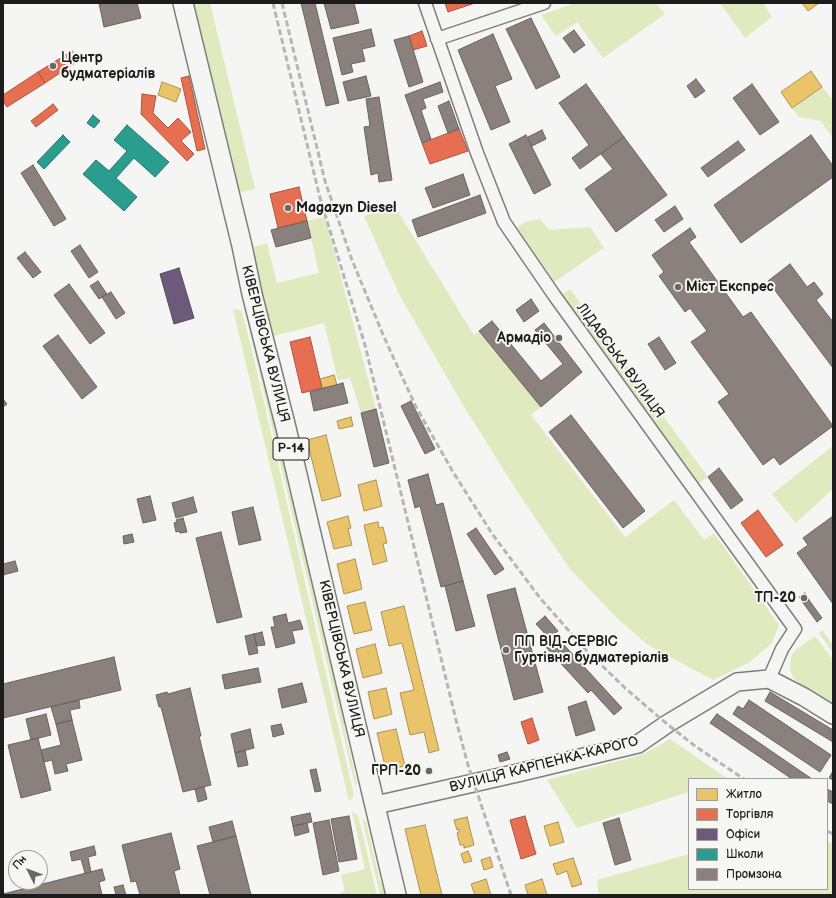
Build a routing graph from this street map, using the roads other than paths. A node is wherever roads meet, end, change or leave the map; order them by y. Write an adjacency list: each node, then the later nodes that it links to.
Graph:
1 (183, 3): 7 (main road, КІВЕРЦІВСЬКА ВУЛИЦЯ / Р-14)
2 (425, 3): 4 (street, ЛІДАВСЬКА ВУЛИЦЯ)
3 (544, 3): 4 (street)
4 (436, 39): 5 (street, ЛІДАВСЬКА ВУЛИЦЯ)
5 (770, 679): 6 (main road); 7 (main road, ВУЛИЦЯ КАРПЕНКА-КАРОГО)
6 (833, 715)
7 (376, 805): 8 (main road, КІВЕРЦІВСЬКА ВУЛИЦЯ / Р-14)
8 (396, 895)

